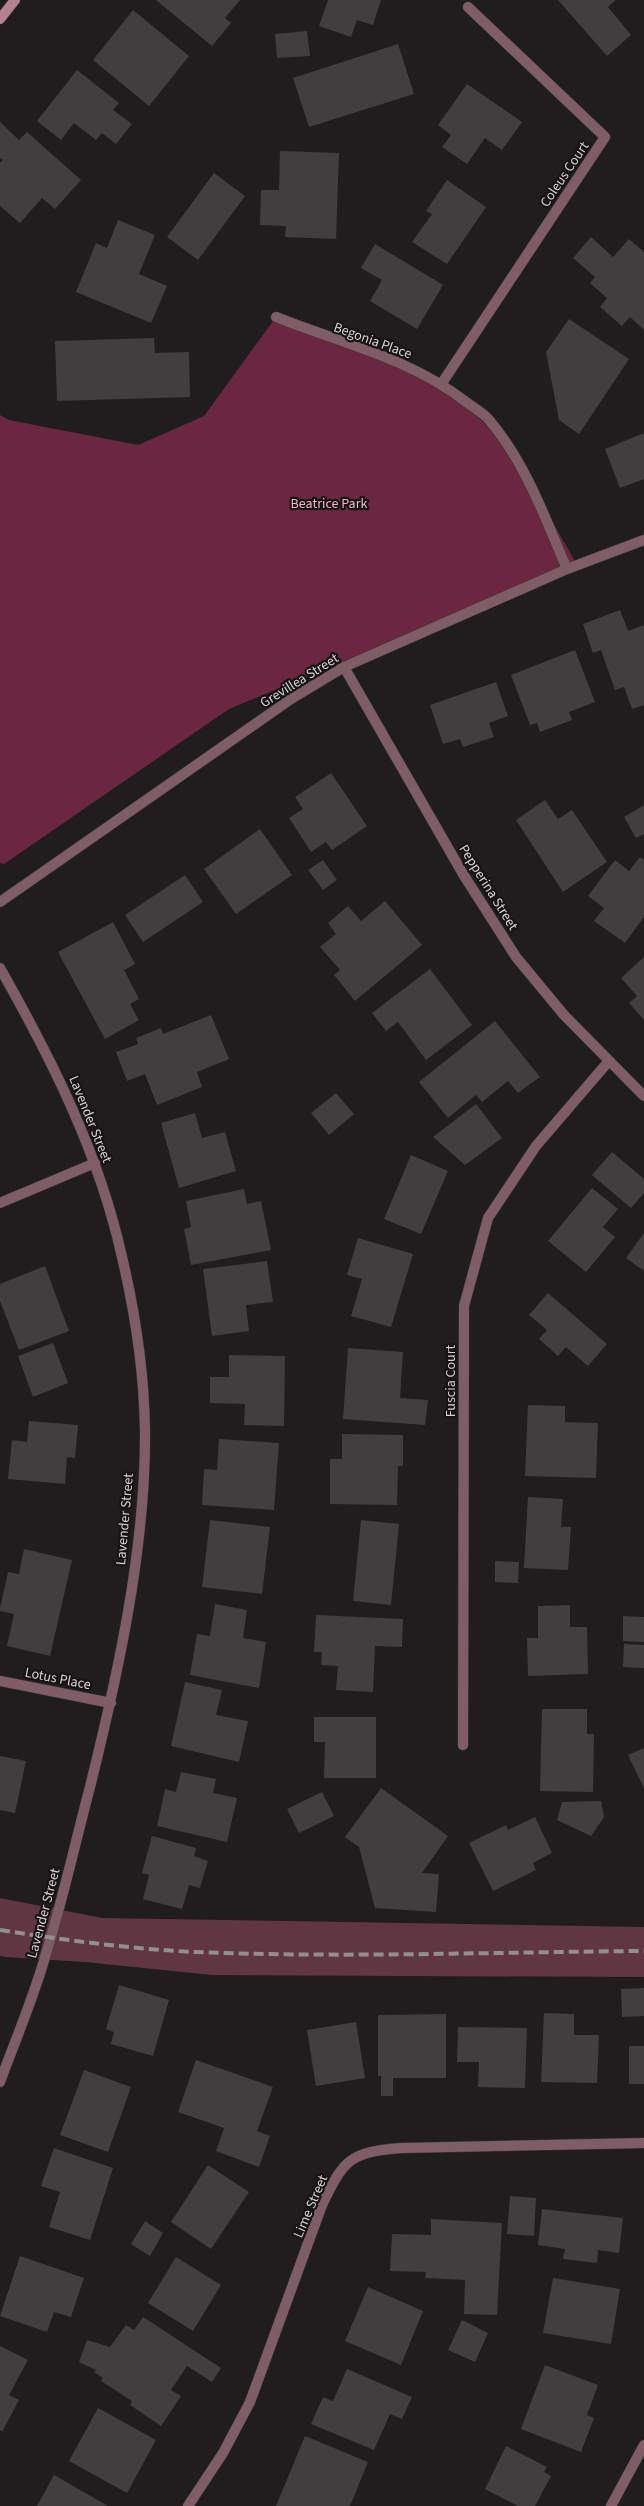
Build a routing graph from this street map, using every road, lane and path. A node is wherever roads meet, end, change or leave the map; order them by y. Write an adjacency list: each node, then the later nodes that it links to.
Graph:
1 (15, 0): 3 (street)
2 (468, 7): 5 (street, Coleus Court)
3 (0, 18)
4 (276, 317): 5 (street, Begonia Place)
5 (442, 383): 7 (street, Begonia Place)
6 (644, 540): 7 (street, Grevillea Street)
7 (567, 569): 8 (street, Grevillea Street)
8 (344, 667): 9 (street, Grevillea Street); 11 (street, Pepperina Street)
9 (0, 902)
10 (0, 968): 13 (street, Lavender Street)
11 (608, 1062): 12 (street, Pepperina Street); 17 (street, Fuscia Court)
12 (644, 1096)
13 (95, 1162): 14 (street); 16 (street, Lavender Street)
14 (0, 1202)
15 (0, 1681): 16 (street, Lotus Place)
16 (111, 1703): 18 (street, Lavender Street)
17 (463, 1745)
18 (0, 2082)
19 (644, 2143): 21 (street, Lime Street)
20 (644, 2445): 22 (street)
21 (188, 2506)
22 (611, 2506)

